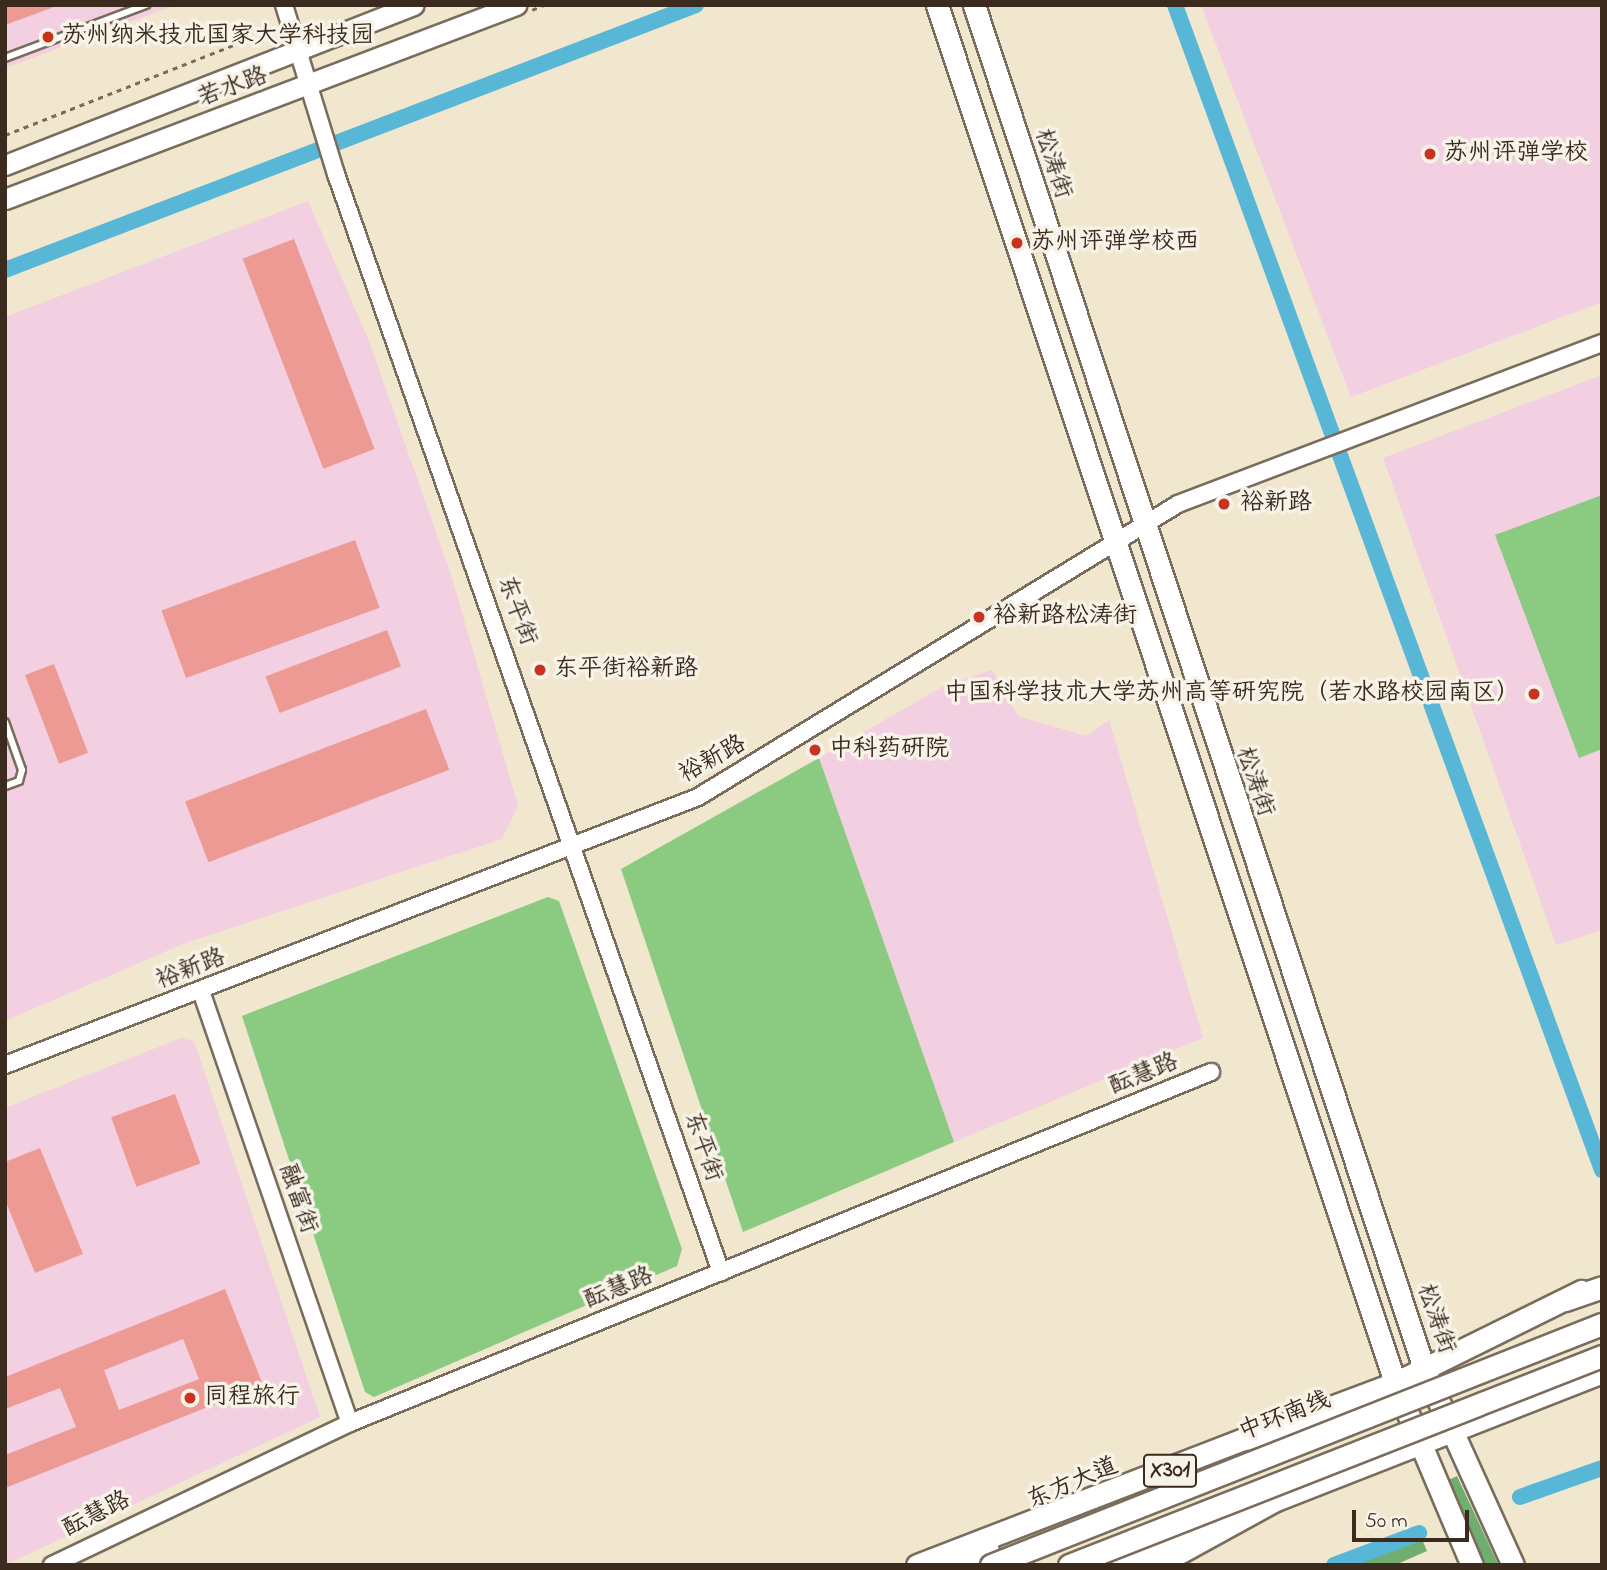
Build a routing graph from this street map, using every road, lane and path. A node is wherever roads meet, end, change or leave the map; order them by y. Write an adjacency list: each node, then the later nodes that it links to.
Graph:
1 (146, 5): 9 (lane)
2 (284, 5): 8 (street, 东平街)
3 (414, 5): 8 (main road, 若水路)
4 (516, 5): 10 (main road, 若水路)
5 (937, 5): 16 (main road)
6 (974, 5): 15 (main road, 松涛街)
7 (234, 45): 11 (path)
8 (299, 50): 10 (street, 东平街); 12 (main road, 若水路)
9 (5, 58)
10 (306, 88): 13 (main road, 若水路); 19 (street, 东平街)
11 (5, 135)
12 (5, 165)
13 (5, 199)
14 (1602, 343): 15 (street, 裕新路)
15 (1141, 526): 16 (street, 裕新路); 29 (main road, 松涛街)
16 (1116, 542): 19 (street, 裕新路); 31 (main road)
17 (5, 722): 18 (lane)
18 (5, 786)
19 (575, 843): 20 (street, 裕新路); 23 (street, 东平街)
20 (201, 990): 21 (street, 裕新路); 32 (street, 融富街)
21 (5, 1065)
22 (1211, 1072): 23 (street, 酝慧路)
23 (721, 1272): 32 (street, 酝慧路)
24 (1602, 1281): 26 (main road)
25 (1602, 1287): 26 (main road)
26 (1565, 1300): 29 (main road)
27 (1602, 1324): 40 (main road, 中环南线, bridge)
28 (1602, 1356): 41 (main road, bridge)
29 (1423, 1369): 31 (main road); 33 (main road, 松涛街)
30 (1602, 1373): 33 (main road)
31 (1395, 1383): 34 (main road); 37 (main road)
32 (350, 1423): 38 (street, 酝慧路)
33 (1448, 1429): 34 (main road); 44 (main road, 松涛街)
34 (1416, 1442): 35 (main road); 36 (main road)
35 (1275, 1500): 42 (main road); 43 (main road)
36 (1469, 1558)
37 (943, 1560): 39 (main road)
38 (52, 1565)
39 (917, 1565)
40 (991, 1565)
41 (1069, 1565)
42 (1121, 1565)
43 (1157, 1565)
44 (1513, 1565)

